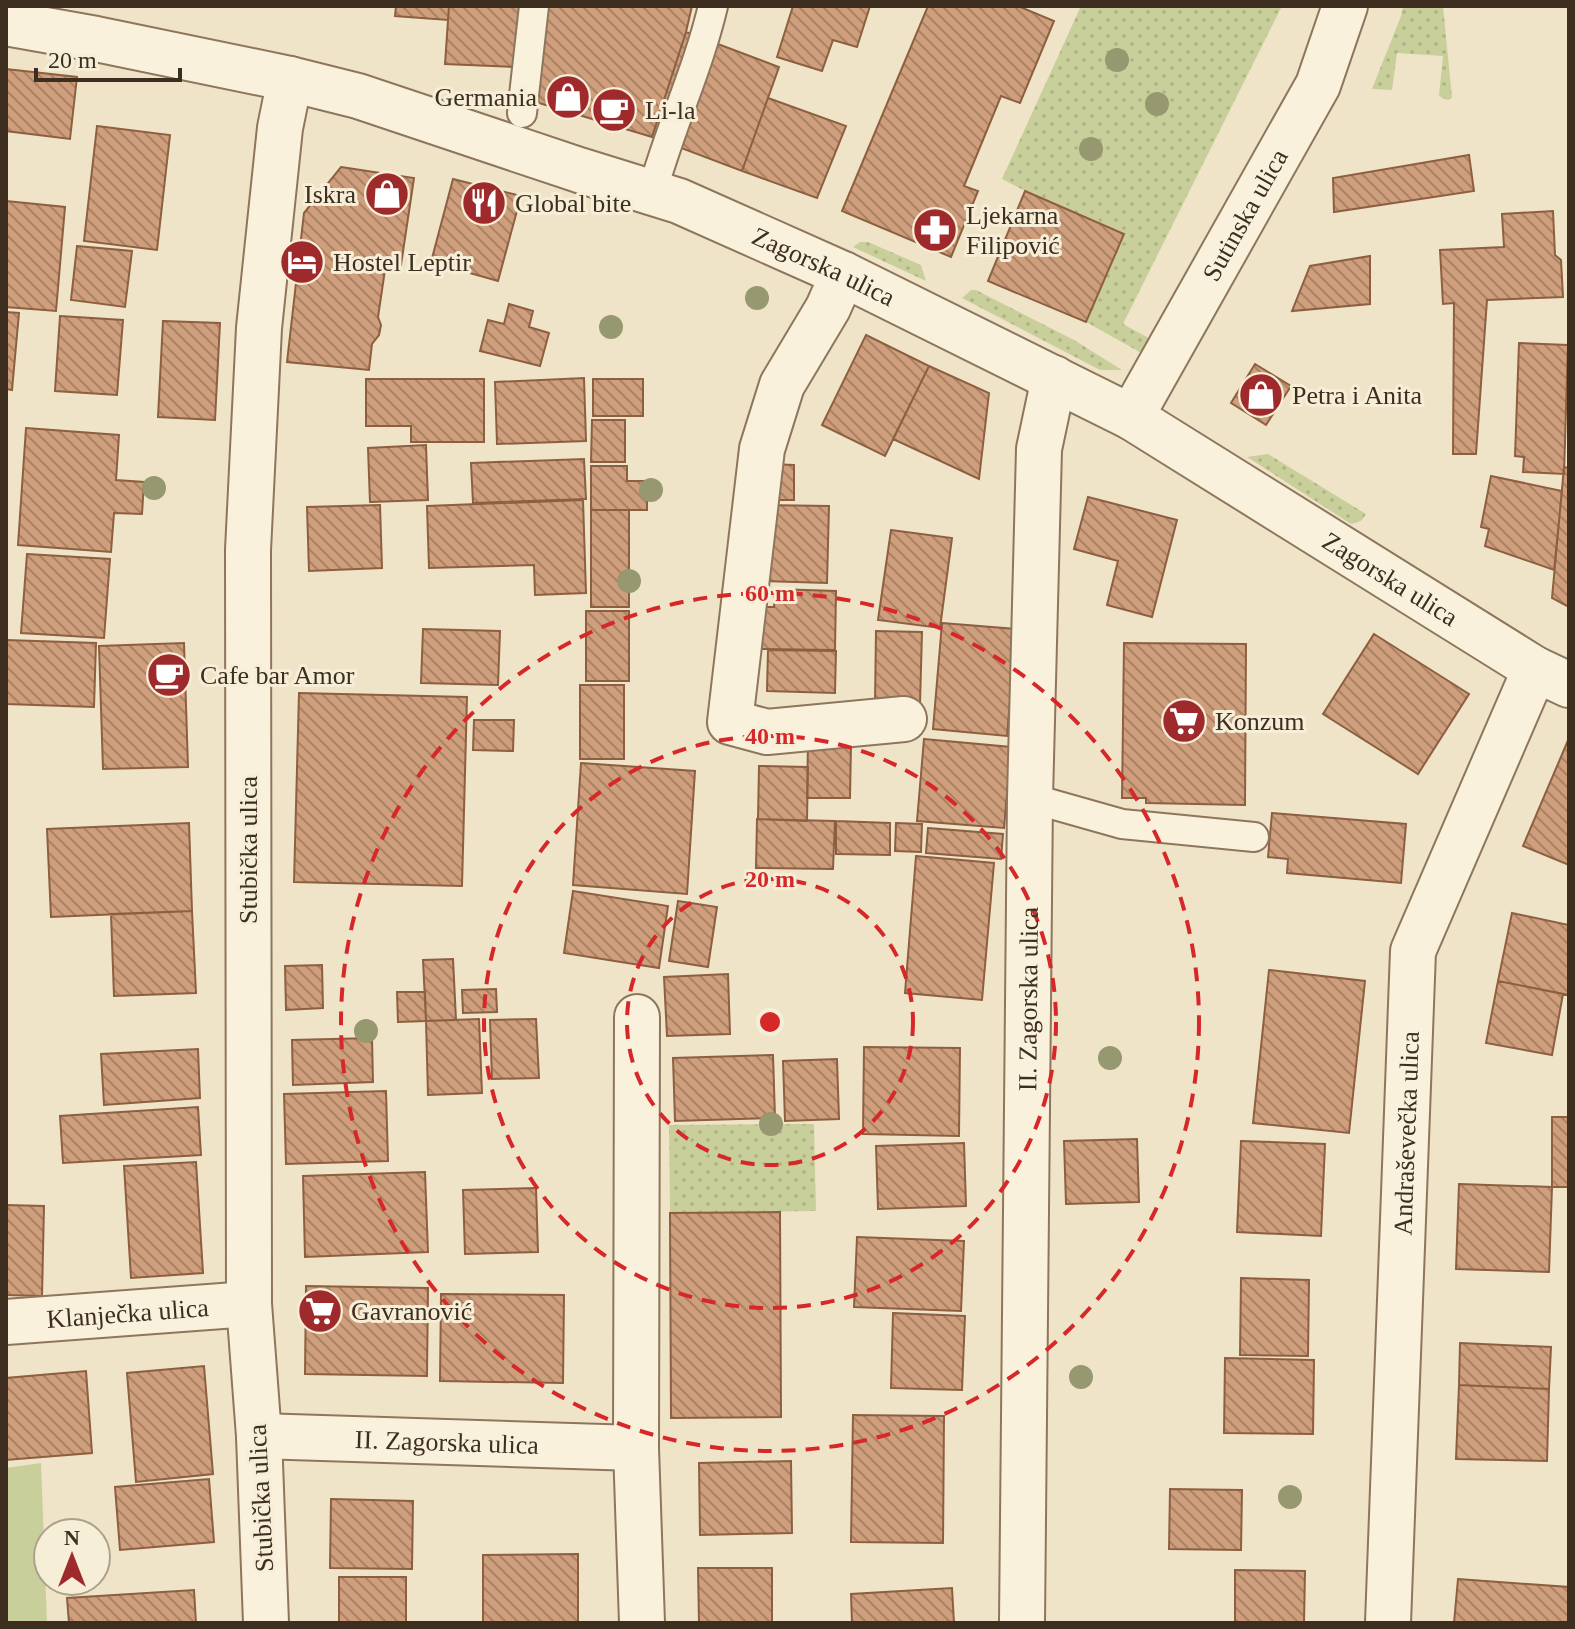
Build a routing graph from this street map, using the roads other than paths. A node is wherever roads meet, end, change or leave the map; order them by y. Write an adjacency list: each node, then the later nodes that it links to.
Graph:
1 (534, 6): 6 (lane)
2 (713, 6): 7 (lane)
3 (1345, 6): 10 (street, Sutinska ulica)
4 (6, 23): 5 (street, Zagorska ulica)
5 (290, 79): 7 (street, Zagorska ulica); 16 (street, Stubička ulica)
6 (522, 113)
7 (652, 193): 8 (street, Zagorska ulica)
8 (843, 274): 9 (street, Zagorska ulica); 12 (street)
9 (1054, 378): 10 (street, Zagorska ulica); 13 (street, II. Zagorska ulica)
10 (1131, 417): 11 (street, Zagorska ulica)
11 (1552, 677): 23 (street, Andraševečka ulica)
12 (904, 719)
13 (1030, 798): 14 (lane); 22 (street, II. Zagorska ulica)
14 (1254, 837)
15 (637, 1017): 19 (street)
16 (249, 1304): 17 (street, Klanječka ulica); 18 (street, Stubička ulica)
17 (6, 1322)
18 (259, 1436): 19 (street, II. Zagorska ulica); 20 (street, Stubička ulica)
19 (636, 1448): 21 (street)
20 (266, 1623)
21 (642, 1623)
22 (1022, 1623)
23 (1388, 1623)

